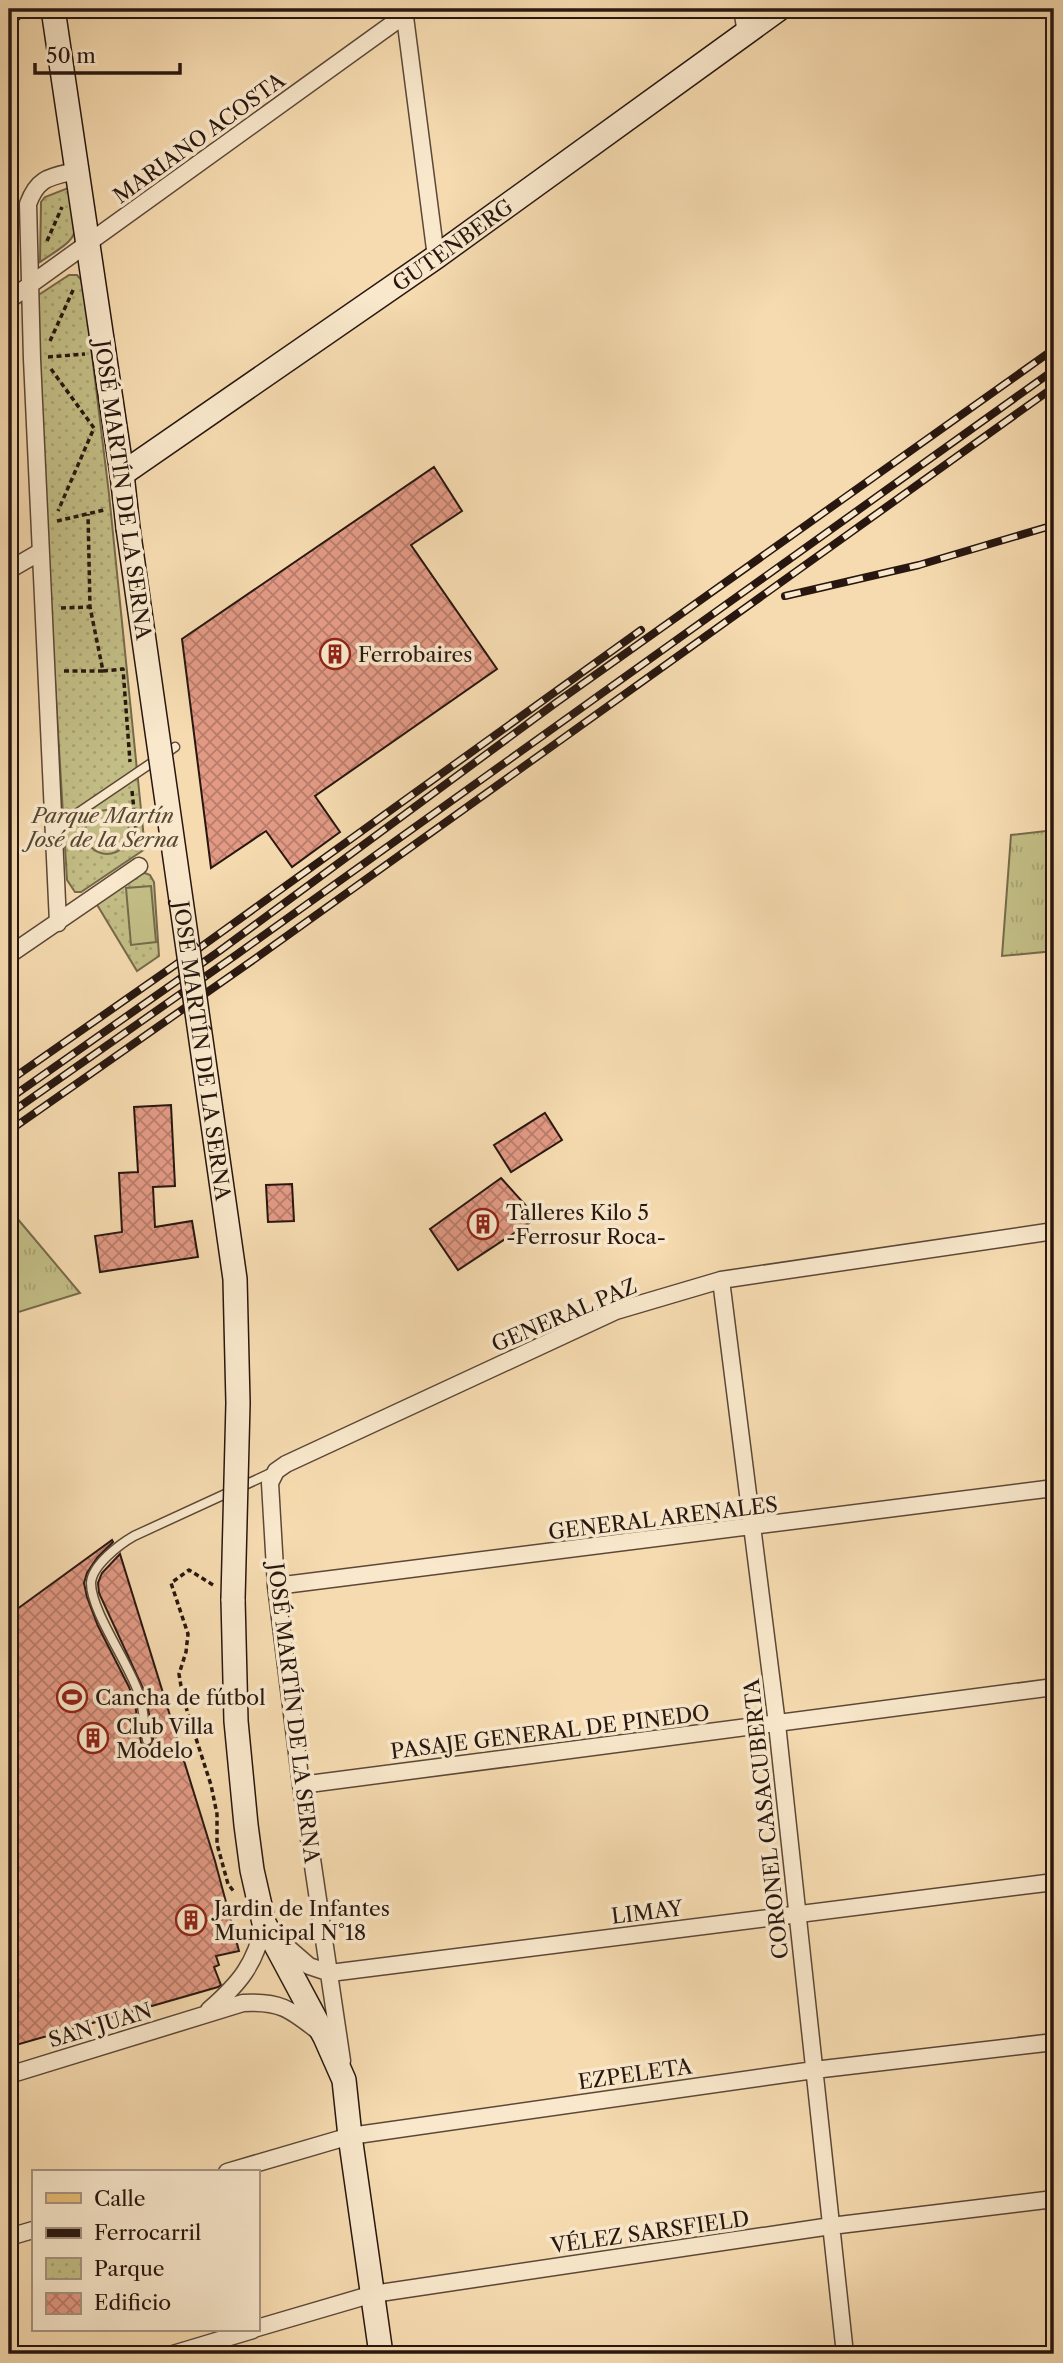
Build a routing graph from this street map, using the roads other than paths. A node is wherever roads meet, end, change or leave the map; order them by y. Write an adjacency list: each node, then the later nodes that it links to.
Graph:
1 (52, 9): 6 (street, JOSÉ MARTÍN DE LA SERNA)
2 (742, 9): 5 (street)
3 (779, 9): 5 (street, GUTENBERG)
4 (407, 11): 7 (street, MARIANO ACOSTA); 8 (street)
5 (746, 33): 8 (street, GUTENBERG)
6 (76, 171): 7 (street, JOSÉ MARTÍN DE LA SERNA); 9 (street)
7 (88, 243): 9 (street, MARIANO ACOSTA); 11 (street, JOSÉ MARTÍN DE LA SERNA)
8 (436, 257): 11 (street, GUTENBERG)
9 (29, 285): 10 (street, MARIANO ACOSTA); 12 (street)
10 (9, 300)
11 (122, 474): 31 (street, JOSÉ MARTÍN DE LA SERNA, bridge)
12 (40, 552): 13 (street); 15 (street)
13 (9, 570)
14 (175, 747): 15 (lane)
15 (54, 829): 17 (street)
16 (139, 866): 17 (street)
17 (58, 923): 18 (street)
18 (9, 955)
19 (1054, 1231): 20 (street, GENERAL PAZ)
20 (722, 1280): 21 (street, GENERAL PAZ); 23 (street, CORONEL CASACUBERTA)
21 (276, 1471): 24 (street, JOSÉ MARTÍN DE LA SERNA); 27 (lane)
22 (1054, 1488): 23 (street, GENERAL ARENALES)
23 (754, 1528): 24 (street, GENERAL ARENALES); 26 (street, CORONEL CASACUBERTA)
24 (276, 1586): 28 (street, JOSÉ MARTÍN DE LA SERNA)
25 (1054, 1687): 26 (street, PASAJE GENERAL DE PINEDO)
26 (777, 1724): 28 (street, PASAJE GENERAL DE PINEDO); 30 (street, CORONEL CASACUBERTA)
27 (146, 1740)
28 (301, 1785): 32 (street, JOSÉ MARTÍN DE LA SERNA)
29 (1054, 1882): 30 (street, LIMAY)
30 (798, 1914): 32 (street, LIMAY); 36 (street, CORONEL CASACUBERTA)
31 (264, 1923): 32 (street); 33 (street, SAN JUAN); 34 (street, JOSÉ MARTÍN DE LA SERNA)
32 (330, 1973): 38 (street, JOSÉ MARTÍN DE LA SERNA)
33 (204, 2014): 34 (street, SAN JUAN); 37 (street, SAN JUAN)
34 (325, 2037): 38 (street, JOSÉ MARTÍN DE LA SERNA)
35 (1054, 2042): 36 (street, EZPELETA)
36 (814, 2070): 39 (street, EZPELETA); 42 (street, CORONEL CASACUBERTA)
37 (9, 2075)
38 (344, 2080): 39 (street, JOSÉ MARTÍN DE LA SERNA)
39 (350, 2136): 40 (street, EZPELETA); 45 (street, JOSÉ MARTÍN DE LA SERNA)
40 (234, 2170)
41 (1054, 2199): 42 (street, VÉLEZ SARSFIELD)
42 (831, 2226): 45 (street, VÉLEZ SARSFIELD); 50 (street, CORONEL CASACUBERTA)
43 (32, 2230): 44 (street)
44 (9, 2237)
45 (373, 2294): 46 (street, VÉLEZ SARSFIELD); 49 (street, JOSÉ MARTÍN DE LA SERNA)
46 (259, 2328)
47 (245, 2332): 48 (street, VÉLEZ SARSFIELD)
48 (173, 2354)
49 (381, 2354)
50 (845, 2354)

